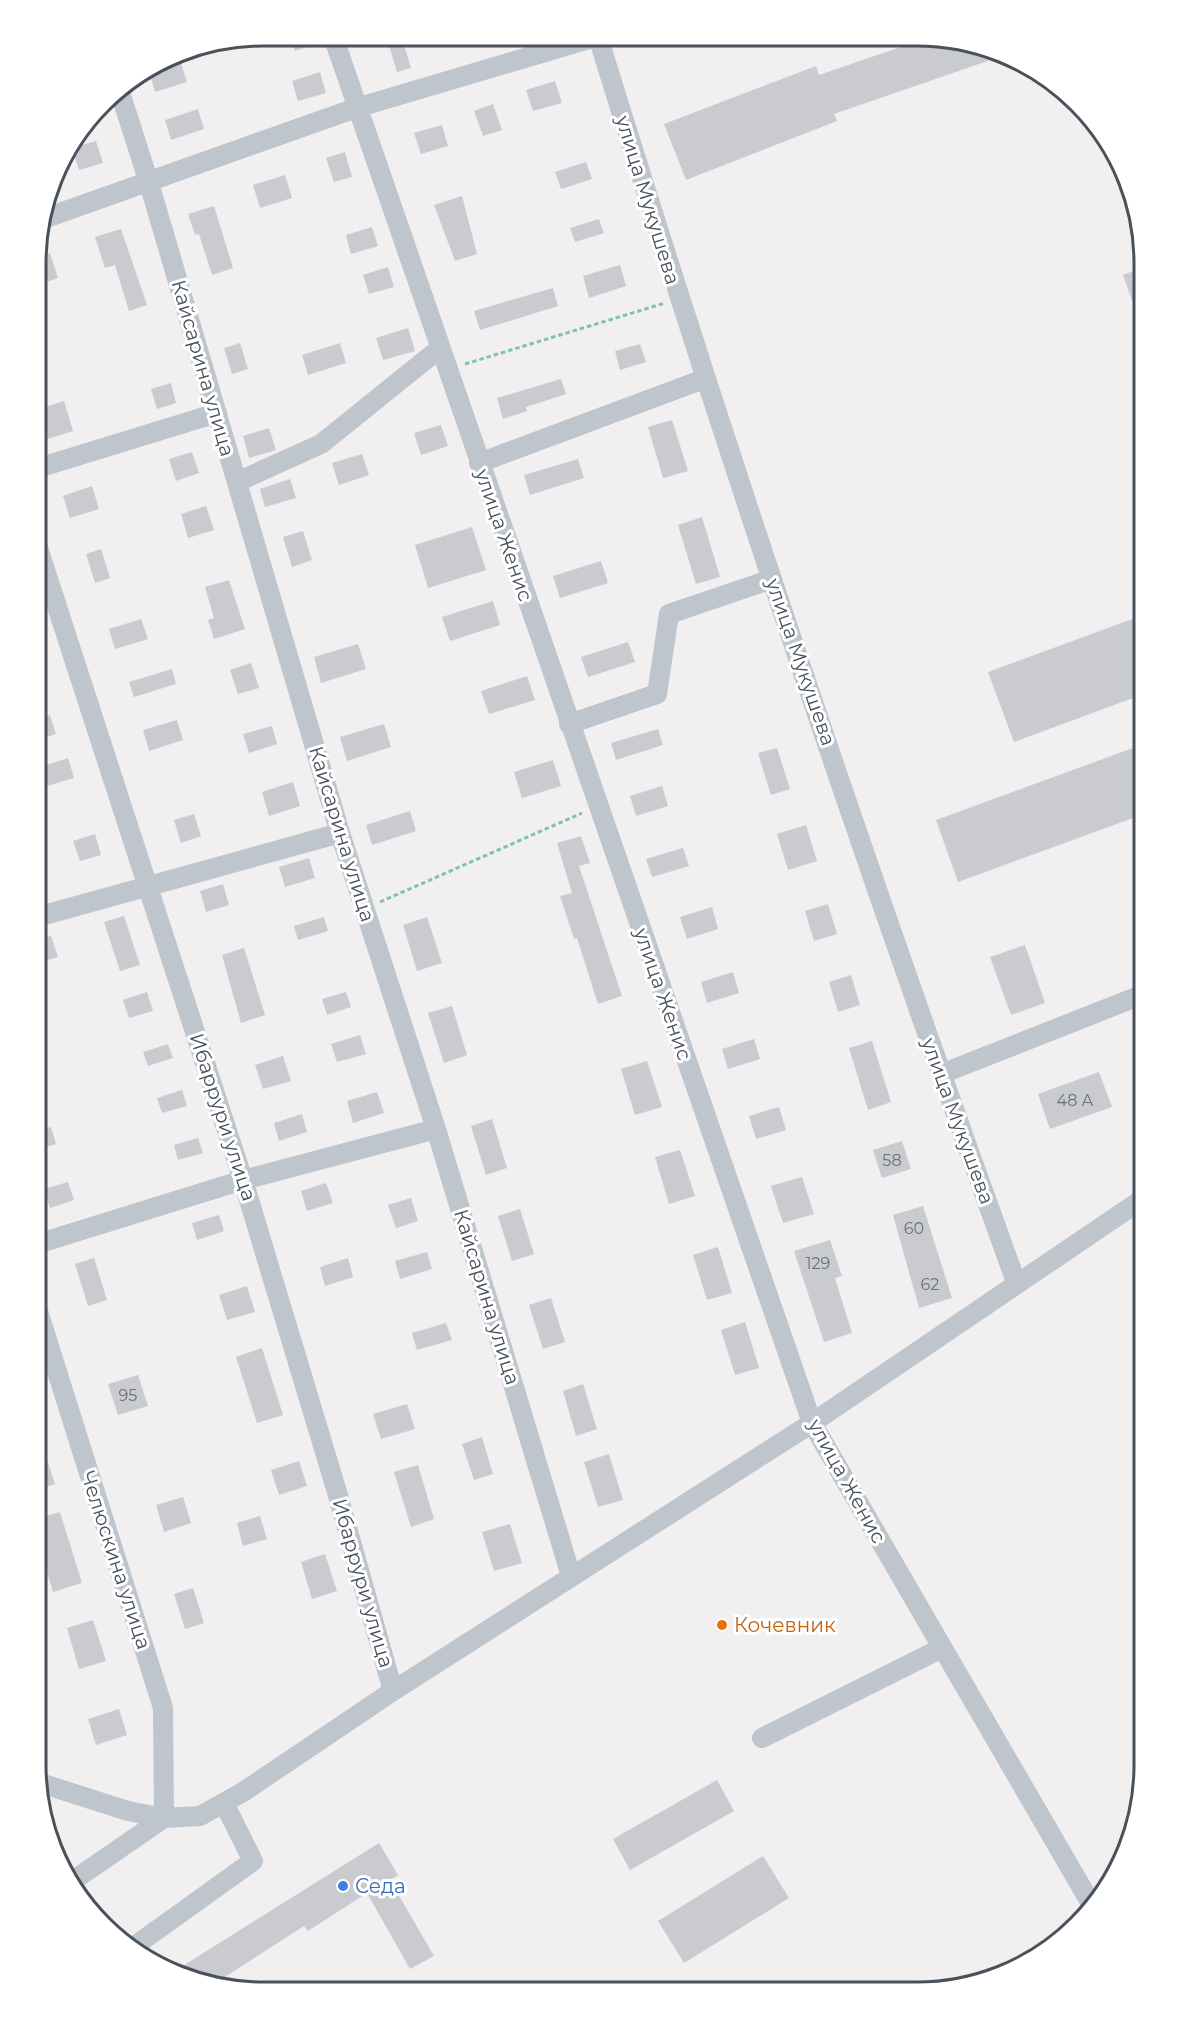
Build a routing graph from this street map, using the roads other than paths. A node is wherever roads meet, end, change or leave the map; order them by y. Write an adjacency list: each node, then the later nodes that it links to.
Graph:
1 (336, 46): 5 (street, улица Женис)
2 (566, 46): 5 (street)
3 (600, 46): 9 (street, улица Мукушева)
4 (122, 99): 6 (street, Кайсарина улица)
5 (356, 108): 6 (street); 8 (street, улица Женис)
6 (149, 183): 7 (street); 10 (street, Кайсарина улица)
7 (52, 216)
8 (440, 349): 11 (street, улица Женис); 13 (street)
9 (704, 379): 11 (street); 15 (street, улица Мукушева)
10 (217, 413): 12 (street); 13 (street, Кайсарина улица)
11 (479, 463): 16 (street, улица Женис)
12 (46, 466)
13 (237, 482): 17 (street, Кайсарина улица)
14 (46, 573): 18 (street, Ибаррури улица)
15 (772, 579): 16 (street); 21 (street, улица Мукушева)
16 (569, 724): 28 (street, улица Женис)
17 (340, 833): 18 (street); 22 (street, Кайсарина улица)
18 (148, 887): 19 (street); 23 (street, Ибаррури улица)
19 (46, 915)
20 (1134, 998): 21 (street)
21 (941, 1074): 26 (street, улица Мукушева)
22 (436, 1129): 23 (street); 29 (street, Кайсарина улица)
23 (243, 1180): 25 (street); 31 (street, Ибаррури улица)
24 (1134, 1205): 26 (street)
25 (46, 1241)
26 (1016, 1282): 28 (street)
27 (46, 1337): 35 (street, Челюскина улица)
28 (812, 1423): 29 (street); 30 (street, улица Женис)
29 (571, 1576): 31 (street)
30 (942, 1648): 32 (street); 37 (street, улица Женис)
31 (393, 1691): 34 (street)
32 (762, 1738)
33 (48, 1785): 35 (street)
34 (224, 1803): 35 (street); 38 (street)
35 (164, 1818): 36 (street)
36 (78, 1877)
37 (1088, 1897)
38 (140, 1942)

